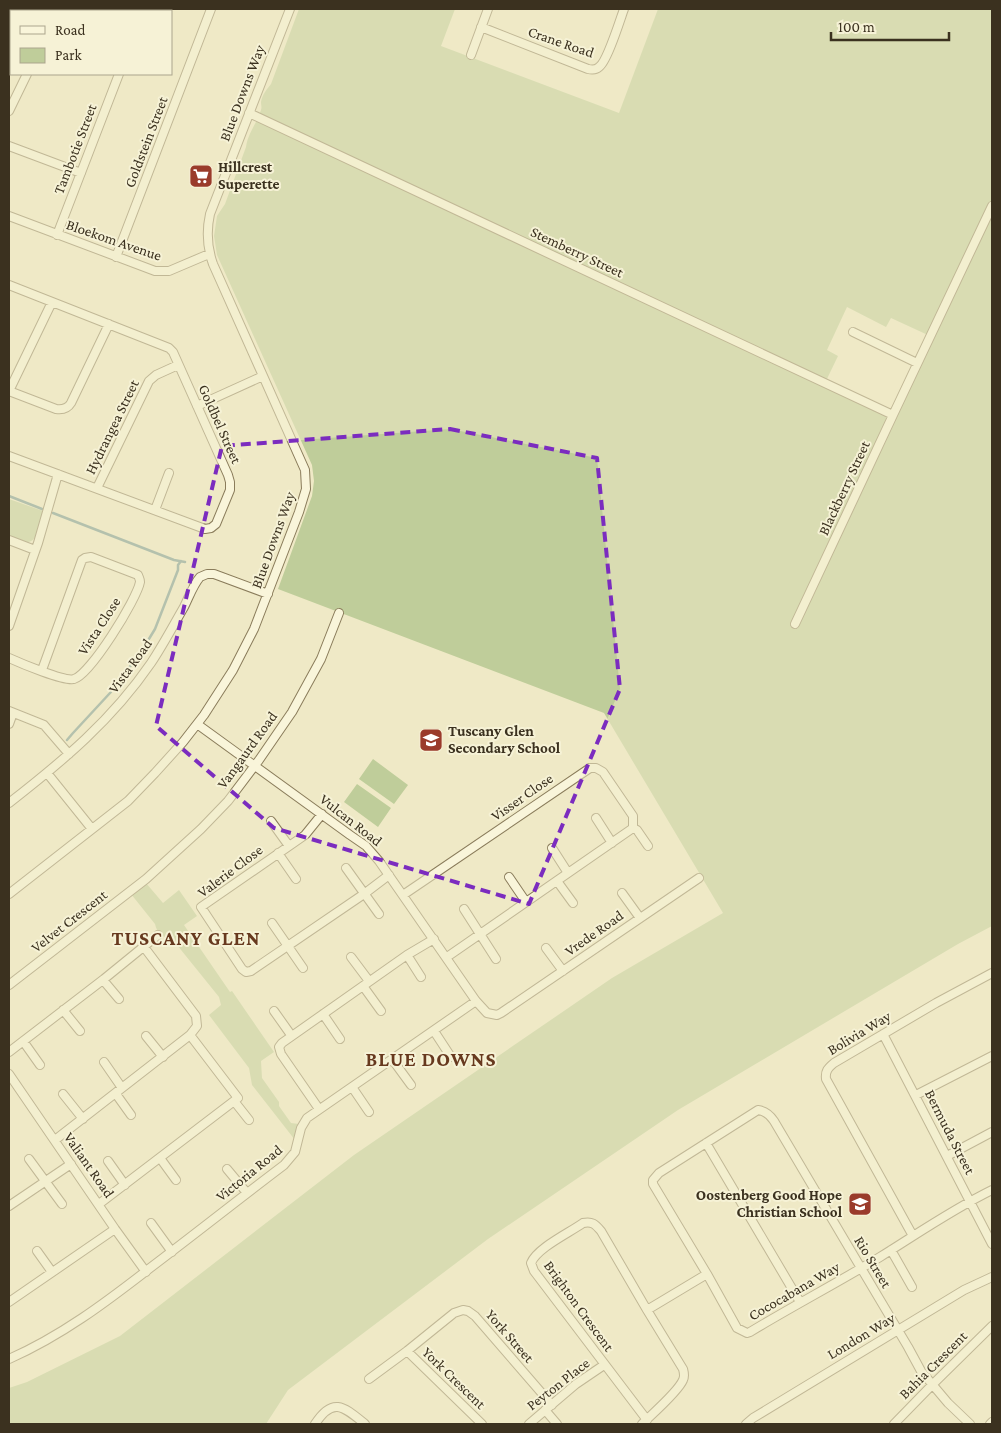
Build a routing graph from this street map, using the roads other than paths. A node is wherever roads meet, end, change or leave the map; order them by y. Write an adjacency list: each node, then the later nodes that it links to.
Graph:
1 (211, 9): 19 (street, Goldstein Street)
2 (290, 9): 10 (street, Blue Downs Way)
3 (488, 9): 5 (street)
4 (624, 9): 5 (street, Crane Road)
5 (481, 27): 6 (street)
6 (470, 55)
7 (27, 75): 9 (street)
8 (119, 75): 12 (street, Tambotie Street)
9 (9, 112)
10 (249, 113): 18 (street, Blue Downs Way); 29 (street, Stemberry Street)
11 (9, 146): 12 (street)
12 (81, 173): 17 (street, Tambotie Street)
13 (992, 206): 15 (street, Blackberry Street)
14 (9, 216): 17 (street, Bloekom Avenue)
15 (984, 224): 16 (street); 25 (street, Blackberry Street)
16 (992, 228)
17 (58, 235): 19 (street, Bloekom Avenue)
18 (209, 254): 19 (street, Bloekom Avenue); 26 (street, Blue Downs Way)
19 (116, 257)
20 (9, 286): 21 (street, Goldbel Street)
21 (52, 302): 22 (street, Goldbel Street); 27 (street)
22 (110, 324): 24 (street, Goldbel Street); 27 (street)
23 (853, 332): 25 (street)
24 (178, 364): 28 (street, Goldbel Street); 33 (street, Hydrangea Street)
25 (918, 364): 29 (street, Blackberry Street)
26 (263, 376): 28 (street); 37 (street, Blue Downs Way)
27 (9, 391)
28 (197, 406): 34 (street, Goldbel Street)
29 (893, 415): 39 (street, Blackberry Street)
30 (9, 456): 32 (street, Goldbel Street)
31 (169, 473): 34 (street)
32 (58, 474): 33 (street, Goldbel Street); 36 (street)
33 (97, 488): 34 (street, Goldbel Street)
34 (155, 510)
35 (9, 540): 36 (street)
36 (35, 550): 40 (street)
37 (268, 594): 45 (street, Blue Downs Way); 46 (street, Vista Road)
38 (339, 613): 47 (street, Vangaurd Road)
39 (796, 624)
40 (9, 626)
41 (9, 658): 42 (street, Vista Close)
42 (42, 670): 42 (street, Vista Close)
43 (11, 712): 44 (street); 46 (street)
44 (9, 724)
45 (197, 724): 47 (street, Vulcan Road); 54 (street, Blue Downs Way)
46 (69, 754): 48 (street, Vista Road)
47 (255, 766): 50 (street, Vulcan Road); 65 (street, Vangaurd Road)
48 (47, 773): 49 (street, Vista Road); 54 (street)
49 (9, 803)
50 (322, 814): 56 (street, Valerie Close); 62 (street, Vulcan Road)
51 (596, 818): 55 (street)
52 (271, 821): 56 (street)
53 (633, 828): 55 (street); 57 (street, Visser Close); 71 (street, Visser Close)
54 (92, 829): 69 (street, Blue Downs Way)
55 (612, 843): 61 (street)
56 (289, 846): 59 (street, Valerie Close)
57 (648, 846)
58 (552, 848): 61 (street)
59 (278, 852): 66 (street, Valerie Close); 81 (street, Valerie Close)
60 (346, 868): 70 (street)
61 (568, 873): 67 (street)
62 (389, 875): 70 (street, Valerie Close); 71 (street, Vulcan Road)
63 (509, 877): 72 (street)
64 (699, 878): 76 (street, Vrede Road)
65 (146, 879): 94 (street, Velvet Crescent)
66 (296, 879)
67 (557, 881): 72 (street); 73 (street)
68 (622, 892): 76 (street, Vrede Road)
69 (9, 894)
70 (364, 894): 75 (street); 81 (street, Valerie Close)
71 (404, 896): 80 (street, Vulcan Road)
72 (526, 902): 78 (street)
73 (572, 903)
74 (464, 909): 78 (street)
75 (379, 914)
76 (640, 918): 89 (street, Vrede Road)
77 (272, 923): 81 (street)
78 (480, 934): 86 (street); 87 (street)
79 (158, 935): 82 (street)
80 (434, 939): 84 (street); 86 (street, Vulcan Road)
81 (287, 946): 88 (street)
82 (144, 947): 92 (street); 105 (street)
83 (546, 948): 89 (street, Vrede Road)
84 (407, 955): 91 (street); 93 (street)
85 (351, 957): 93 (street)
86 (446, 957): 96 (street, Vulcan Road)
87 (496, 959)
88 (303, 968)
89 (563, 971): 101 (street, Vrede Road)
90 (992, 973): 104 (street, Bolivia Way)
91 (421, 977)
92 (103, 980): 95 (street); 97 (street)
93 (366, 984): 99 (street); 100 (street)
94 (9, 985)
95 (119, 999)
96 (476, 1001): 101 (street, Vulcan Road); 103 (street, Victoria Road)
97 (63, 1010): 102 (street); 109 (street)
98 (274, 1011): 106 (street)
99 (381, 1011)
100 (323, 1014): 106 (street); 108 (street)
101 (492, 1015)
102 (80, 1031)
103 (434, 1031): 113 (street); 114 (street, Victoria Road)
104 (884, 1034): 124 (street, Bermuda Street); 152 (street, Bolivia Way)
105 (190, 1035): 111 (street); 125 (street)
106 (291, 1035): 126 (street)
107 (146, 1036): 111 (street)
108 (340, 1039)
109 (23, 1041): 110 (street); 116 (street)
110 (9, 1052)
111 (163, 1056): 121 (street)
112 (992, 1056): 124 (street)
113 (451, 1057)
114 (392, 1059): 119 (street); 120 (street, Victoria Road)
115 (104, 1062): 121 (street)
116 (40, 1064)
117 (9, 1074): 118 (street, Valiant Road)
118 (12, 1084): 133 (street, Valiant Road)
119 (411, 1085)
120 (352, 1087): 126 (street, Victoria Road); 128 (street)
121 (122, 1088): 123 (street)
122 (63, 1094): 130 (street)
123 (116, 1094): 129 (street); 130 (street)
124 (916, 1095): 135 (street, Bermuda Street)
125 (234, 1101): 131 (street); 136 (street)
126 (319, 1109): 145 (street, Victoria Road)
127 (758, 1110): 134 (street, Cococabana Way); 157 (street, Rio Street)
128 (369, 1112)
129 (131, 1115)
130 (83, 1119): 133 (street)
131 (249, 1120)
132 (992, 1132): 135 (street)
133 (55, 1140): 139 (street, Valiant Road)
134 (706, 1143): 160 (street, Cococabana Way); 164 (street)
135 (947, 1156): 146 (street, Bermuda Street)
136 (160, 1158): 141 (street); 143 (street)
137 (29, 1159): 142 (street)
138 (108, 1161): 143 (street)
139 (71, 1164): 142 (street); 148 (street, Valiant Road)
140 (227, 1169): 145 (street)
141 (176, 1180)
142 (46, 1182): 147 (street); 149 (street)
143 (125, 1185): 148 (street)
144 (992, 1190): 146 (street, Cococabana Way)
145 (247, 1193): 156 (street, Victoria Road)
146 (970, 1202): 152 (street, Cococabana Way); 153 (street, Bermuda Street)
147 (62, 1204)
148 (100, 1204): 151 (street, Valiant Road)
149 (9, 1206)
150 (150, 1223): 156 (street)
151 (115, 1229): 158 (street); 159 (street, Valiant Road)
152 (912, 1236): 154 (street, Cococabana Way)
153 (992, 1244)
154 (891, 1250): 157 (street, Cococabana Way); 162 (street)
155 (37, 1251): 158 (street)
156 (172, 1252): 159 (street, Victoria Road)
157 (860, 1268): 164 (street, Cococabana Way); 167 (street, Rio Street)
158 (52, 1272): 163 (street)
159 (146, 1272): 169 (street, Victoria Road)
160 (707, 1274): 164 (street, Cococabana Way); 165 (street)
161 (992, 1277): 167 (street, London Way)
162 (912, 1287)
163 (9, 1302)
164 (800, 1302)
165 (647, 1310): 170 (street, Brighton Crescent); 174 (street, Brighton Crescent)
166 (992, 1326): 172 (street, Bahia Crescent)
167 (898, 1330): 172 (street, Rio Street); 180 (street, London Way)
168 (407, 1351): 171 (street, York Street); 173 (street, York Street); 177 (street, York Crescent)
169 (9, 1359)
170 (604, 1365): 173 (street, Peyton Place); 174 (street, Brighton Crescent)
171 (368, 1379)
172 (932, 1385): 181 (street, Bahia Crescent); 182 (street, Rio Street)
173 (548, 1408): 178 (street, Peyton Place); 179 (street, York Street)
174 (644, 1422)
175 (361, 1423): 176 (street)
176 (315, 1424)
177 (482, 1424)
178 (528, 1424)
179 (557, 1424)
180 (746, 1424)
181 (894, 1424)
182 (970, 1424)

